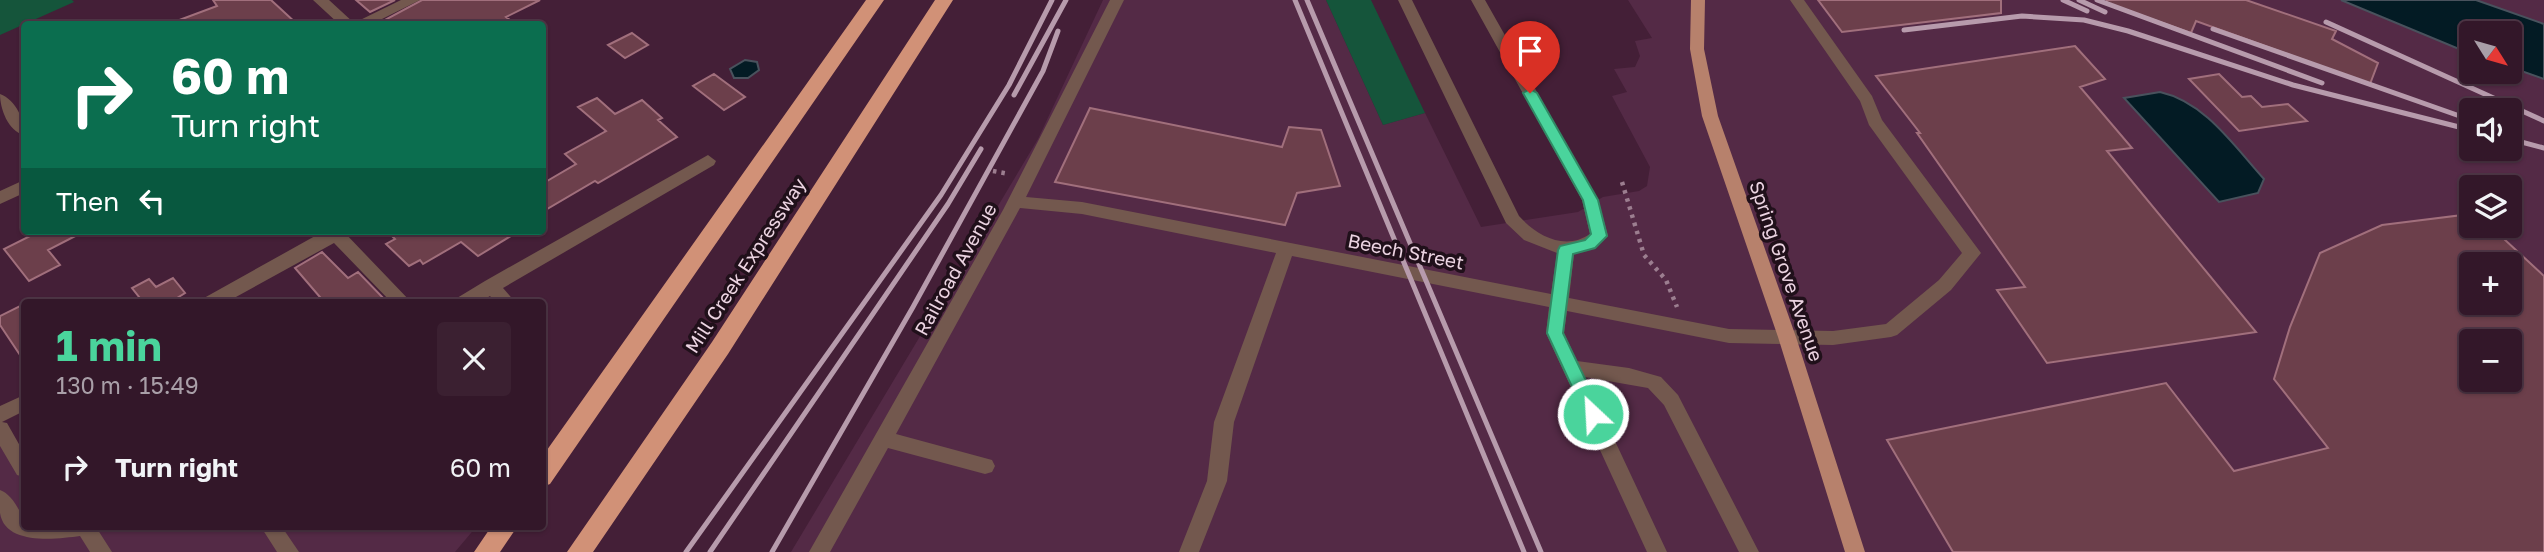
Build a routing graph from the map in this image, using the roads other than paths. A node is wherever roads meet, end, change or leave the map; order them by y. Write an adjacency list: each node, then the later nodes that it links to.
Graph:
1 (320, 0): 10 (street)
2 (413, 0): 11 (street)
3 (875, 0): 36 (highway)
4 (944, 0): 47 (highway, Mill Creek Expressway)
5 (1117, 0): 17 (street, Railroad Avenue)
6 (1405, 0): 21 (street)
7 (1478, 0): 21 (street)
8 (1698, 0): 28 (main road, Spring Grove Avenue)
9 (1797, 0): 28 (street, Beech Street)
10 (344, 21)
11 (368, 21)
12 (0, 99): 13 (street)
13 (21, 126)
14 (708, 161): 22 (street)
15 (21, 188): 16 (street)
16 (0, 198)
17 (1017, 202): 20 (street, Beech Street); 33 (street, Railroad Avenue)
18 (330, 235): 23 (street)
19 (336, 235): 24 (street)
20 (1286, 249): 27 (street, Beech Street); 49 (street)
21 (1566, 250): 27 (street)
22 (491, 286): 25 (street); 26 (street)
23 (217, 299)
24 (399, 299)
25 (470, 299)
26 (503, 299)
27 (1560, 303): 28 (street, Beech Street); 29 (street)
28 (1787, 337): 52 (main road, Spring Grove Avenue)
29 (1572, 368): 50 (street); 51 (street)
30 (21, 404): 31 (street)
31 (0, 415)
32 (0, 429): 34 (street)
33 (884, 439): 35 (street); 48 (street, Railroad Avenue)
34 (21, 464)
35 (985, 466)
36 (546, 471)
37 (0, 498): 38 (street)
38 (21, 524)
39 (37, 530): 40 (street)
40 (59, 530)
41 (86, 530): 44 (street)
42 (273, 530): 45 (street)
43 (503, 530): 46 (highway)
44 (102, 552)
45 (289, 552)
46 (486, 552)
47 (579, 552)
48 (819, 552)
49 (1189, 552)
50 (1657, 552)
51 (1749, 552)
52 (1855, 552)

